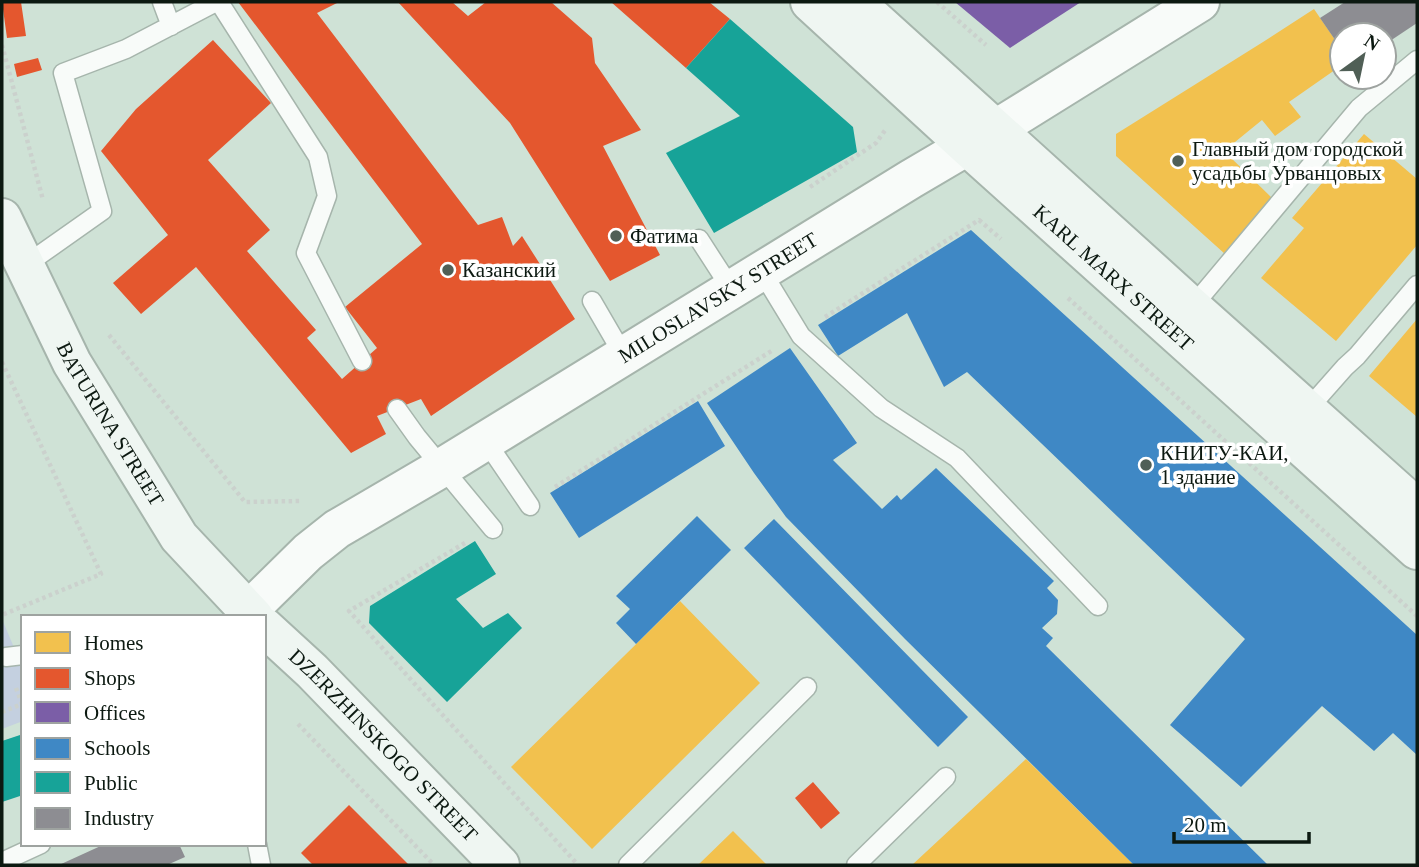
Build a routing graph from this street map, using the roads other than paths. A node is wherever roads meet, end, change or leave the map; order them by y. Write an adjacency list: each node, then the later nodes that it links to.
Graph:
1 (162, 2): 6 (lane)
2 (218, 2): 6 (lane); 17 (lane)
3 (810, 2): 8 (main road, KARL MARX STREET)
4 (855, 2): 8 (main road, KARL MARX STREET)
5 (1200, 2): 8 (street, MILOSLAVSKY STREET)
6 (171, 26): 11 (lane)
7 (1417, 60): 15 (lane)
8 (982, 138): 12 (street, MILOSLAVSKY STREET); 15 (main road, KARL MARX STREET); 25 (main road, KARL MARX STREET)
9 (2, 218): 11 (main road, BATURINA STREET)
10 (699, 239): 12 (lane)
11 (24, 266): 27 (main road, BATURINA STREET)
12 (747, 281): 16 (street, MILOSLAVSKY STREET); 26 (lane)
13 (1417, 285): 19 (lane)
14 (592, 301): 16 (lane)
15 (1192, 307): 19 (main road, KARL MARX STREET)
16 (624, 356): 20 (street, MILOSLAVSKY STREET)
17 (362, 361)
18 (397, 409): 21 (lane)
19 (1307, 410): 23 (main road, KARL MARX STREET)
20 (485, 440): 21 (street, MILOSLAVSKY STREET); 22 (lane)
21 (443, 467): 24 (lane); 28 (street, MILOSLAVSKY STREET)
22 (529, 505)
23 (1417, 508)
24 (492, 528)
25 (1417, 550)
26 (1098, 606)
27 (245, 615)
28 (251, 615)
29 (266, 633): 36 (main road, DZERZHINSKOGO STREET)
30 (807, 687): 37 (lane)
31 (946, 777): 38 (lane)
32 (37, 846): 34 (lane)
33 (257, 846): 35 (lane)
34 (2, 862)
35 (261, 865)
36 (500, 865)
37 (628, 865)
38 (856, 865)

